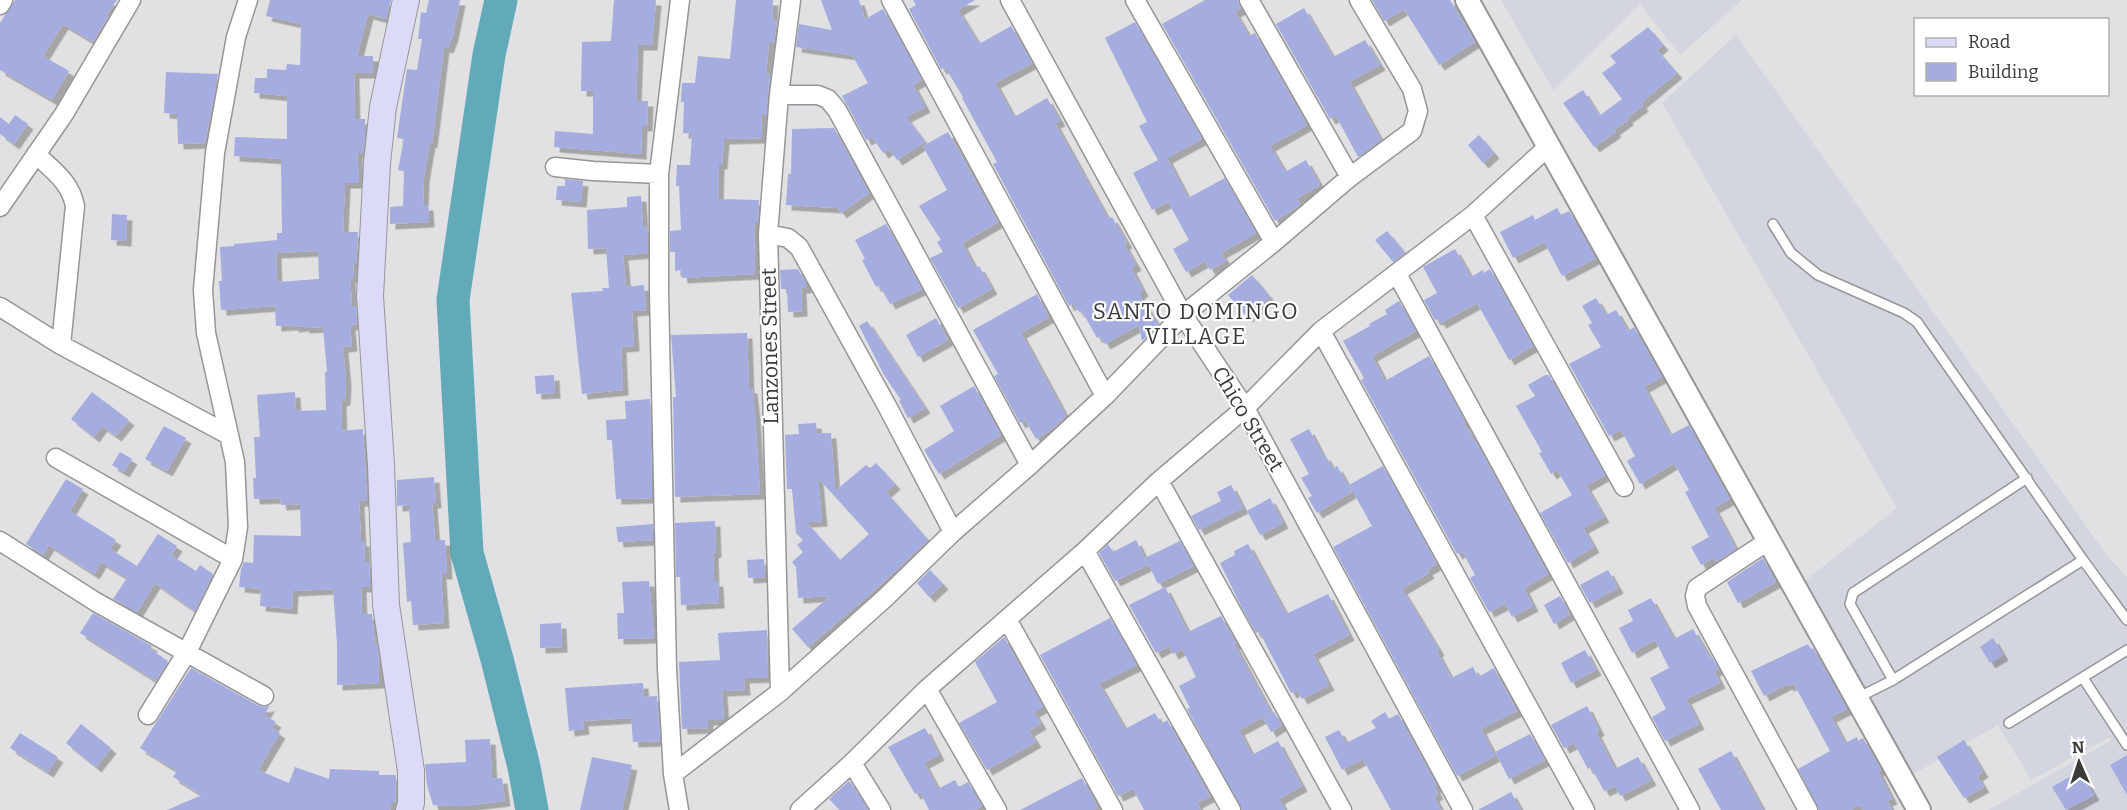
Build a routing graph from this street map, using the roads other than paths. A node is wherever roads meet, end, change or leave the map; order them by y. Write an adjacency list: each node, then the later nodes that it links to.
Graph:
1 (3, 0): 13 (street)
2 (131, 0): 16 (street)
3 (248, 0): 32 (street)
4 (406, 0): 59 (main road)
5 (680, 0): 18 (street)
6 (790, 0): 14 (street, Lanzones Street)
7 (891, 0): 30 (street)
8 (1010, 0): 27 (street, Chico Street)
9 (1135, 0): 24 (street)
10 (1249, 0): 19 (street)
11 (1359, 0): 19 (street)
12 (1467, 0): 15 (street)
13 (0, 5)
14 (779, 95): 23 (street, Lanzones Street); 34 (street)
15 (1549, 146): 21 (street); 40 (street)
16 (36, 154): 20 (street); 29 (street)
17 (555, 167): 18 (street)
18 (659, 174): 58 (street)
19 (1350, 177): 24 (street)
20 (0, 207)
21 (1473, 215): 25 (street); 37 (street)
22 (1773, 224): 35 (lane)
23 (768, 234): 38 (street); 51 (street, Lanzones Street)
24 (1274, 243): 27 (street)
25 (1397, 274): 28 (street); 69 (street)
26 (0, 307): 29 (street)
27 (1184, 315): 30 (street); 31 (street, Chico Street)
28 (1321, 331): 31 (street); 68 (street)
29 (61, 345): 32 (street)
30 (1105, 396): 34 (street)
31 (1245, 408): 36 (street); 67 (street, Chico Street)
32 (227, 434): 42 (street)
33 (56, 458): 42 (street)
34 (1030, 465): 38 (street)
35 (2027, 478): 43 (lane); 49 (lane)
36 (1159, 481): 41 (street); 66 (street)
37 (1624, 487)
38 (953, 532): 51 (street)
39 (0, 541): 47 (street)
40 (1768, 541): 53 (street); 70 (street)
41 (1085, 551): 44 (street); 65 (street)
42 (233, 560): 47 (street)
43 (2083, 560): 45 (lane); 49 (lane)
44 (1007, 618): 50 (street); 64 (street)
45 (2127, 620)
46 (2127, 650): 48 (lane)
47 (188, 652): 52 (street); 54 (street)
48 (2084, 678): 55 (lane); 56 (lane)
49 (1893, 680): 53 (lane)
50 (927, 689): 57 (street); 63 (street)
51 (780, 692): 58 (street)
52 (264, 696)
53 (1857, 698): 71 (street)
54 (148, 715)
55 (2009, 723)
56 (2127, 745)
57 (852, 763): 61 (street); 62 (street)
58 (673, 774): 60 (street)
59 (409, 810)
60 (679, 810)
61 (800, 810)
62 (881, 810)
63 (998, 810)
64 (1113, 810)
65 (1231, 810)
66 (1342, 810)
67 (1463, 810)
68 (1585, 810)
69 (1690, 810)
70 (1808, 810)
71 (1919, 810)

